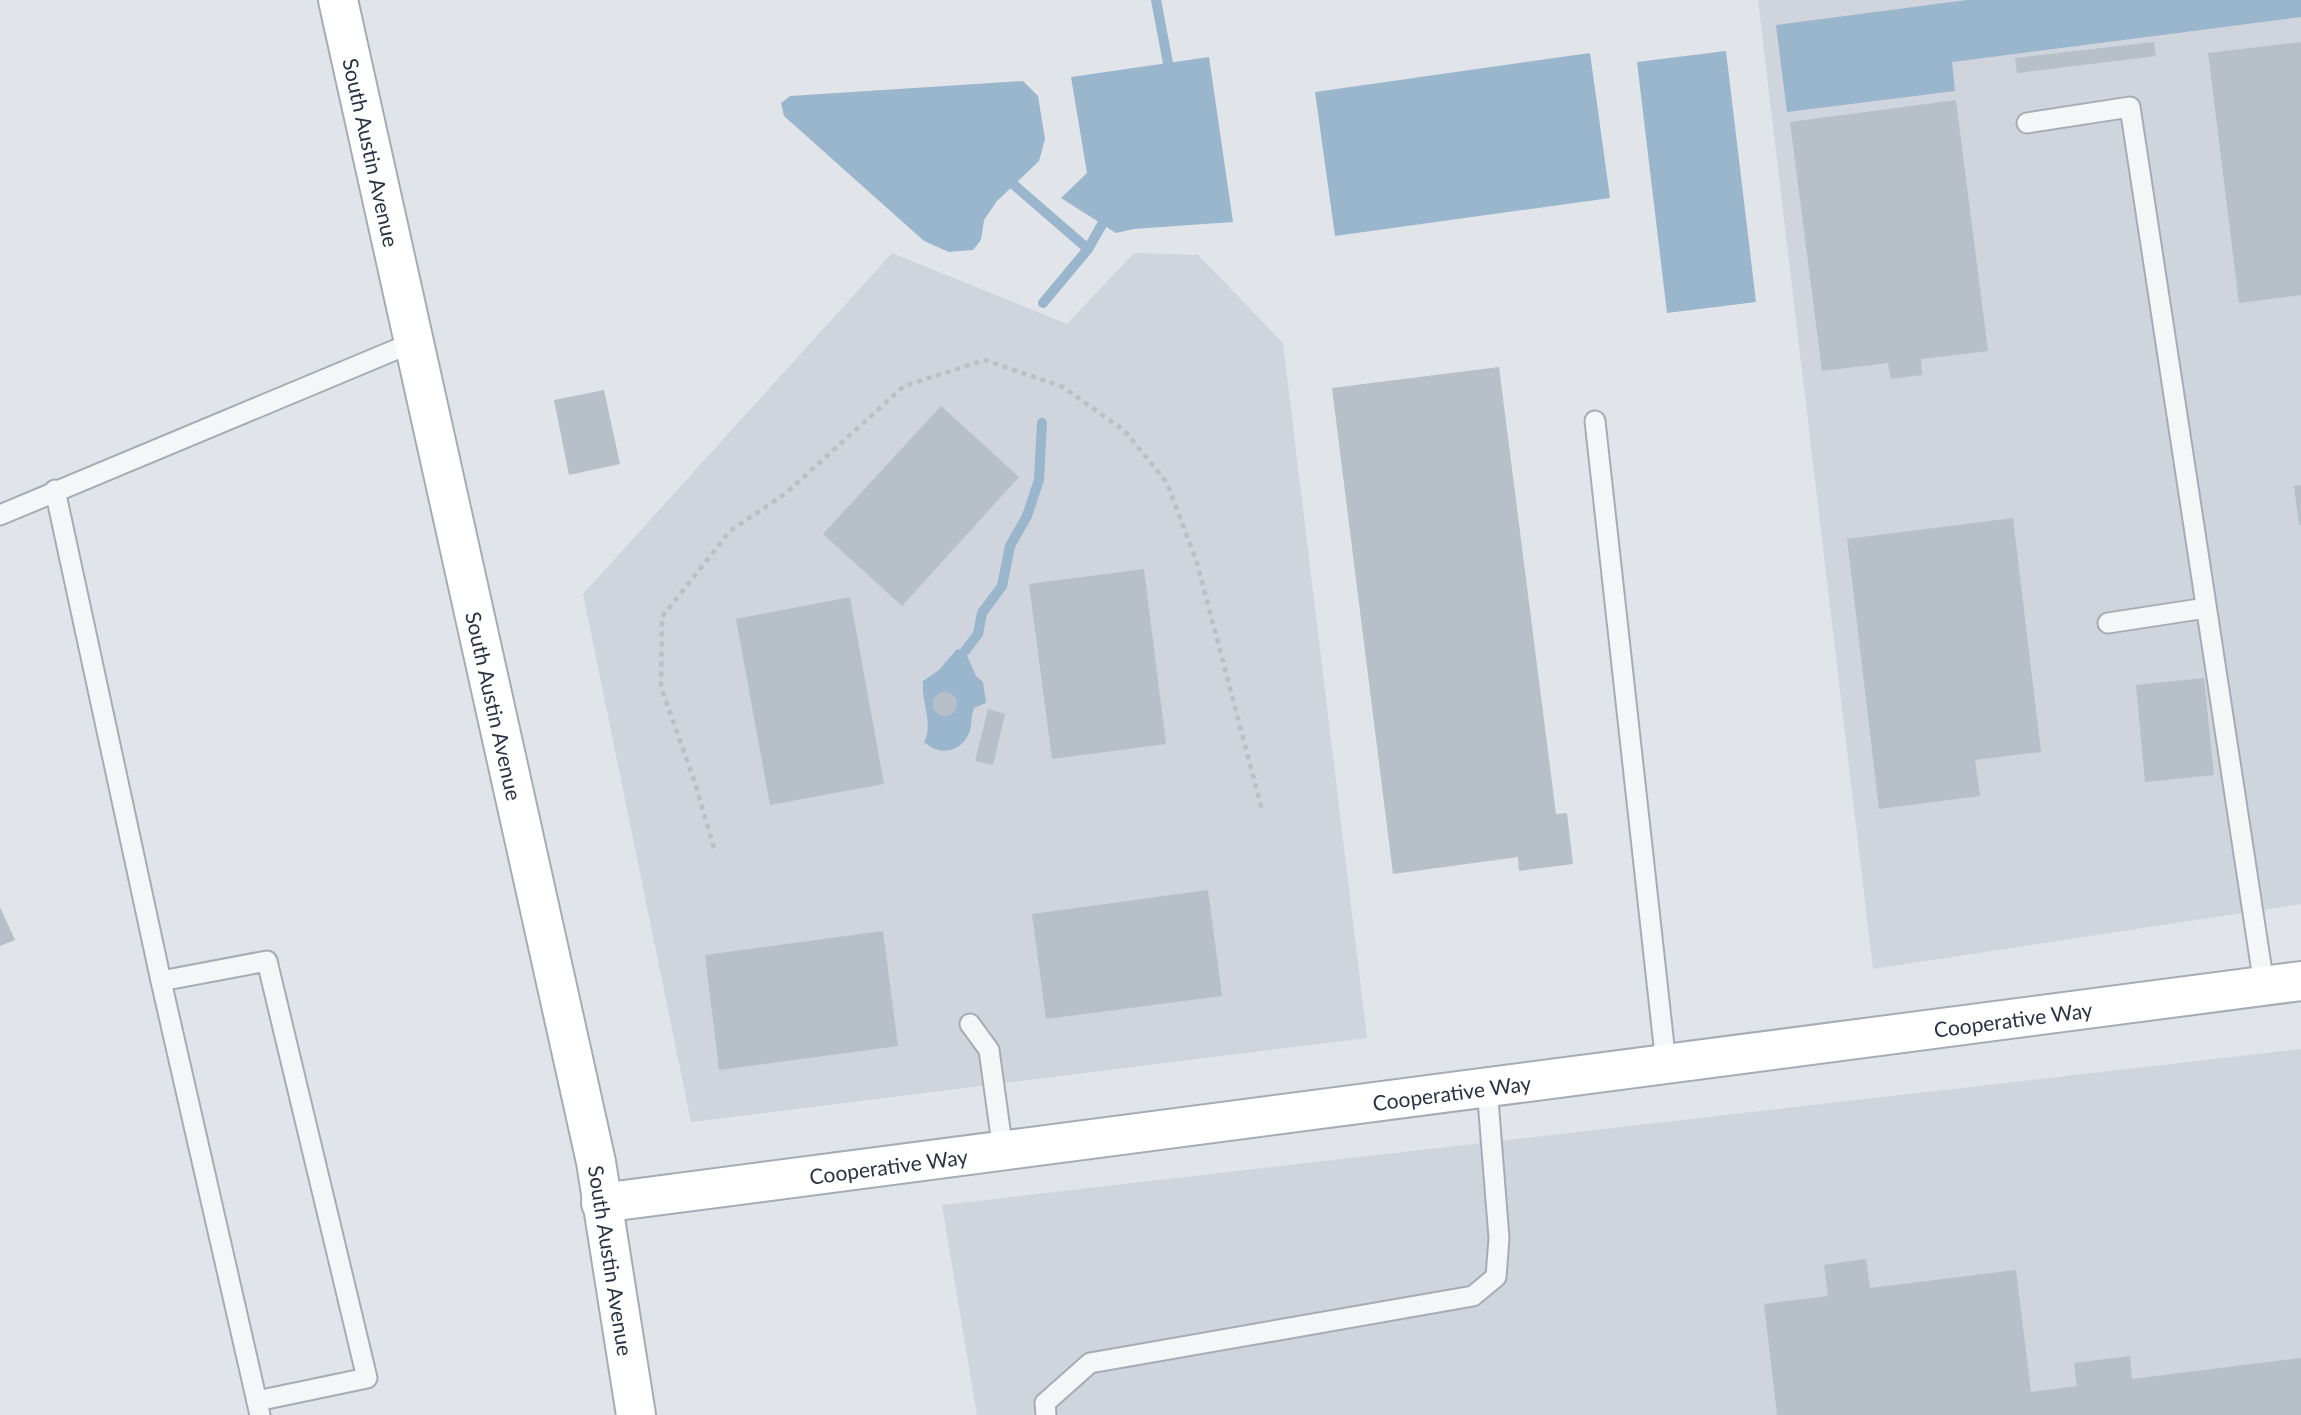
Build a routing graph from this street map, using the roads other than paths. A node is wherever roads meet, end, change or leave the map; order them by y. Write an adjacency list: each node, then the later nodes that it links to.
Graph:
1 (338, 0): 3 (street, South Austin Avenue)
2 (2027, 123): 7 (lane)
3 (414, 342): 5 (lane); 16 (street, South Austin Avenue)
4 (1595, 421): 13 (lane)
5 (55, 489): 6 (lane); 9 (lane)
6 (0, 515)
7 (2206, 608): 8 (lane); 11 (lane)
8 (2108, 623)
9 (161, 981): 17 (lane); 17 (lane)
10 (2301, 981): 11 (street, Cooperative Way)
11 (2264, 985): 13 (street, Cooperative Way)
12 (970, 1024): 15 (lane)
13 (1665, 1064): 14 (street, Cooperative Way)
14 (1487, 1087): 15 (street, Cooperative Way); 19 (lane)
15 (1003, 1151): 16 (street, Cooperative Way)
16 (601, 1203): 18 (street, South Austin Avenue)
17 (258, 1408)
18 (636, 1415)
19 (1046, 1415)

